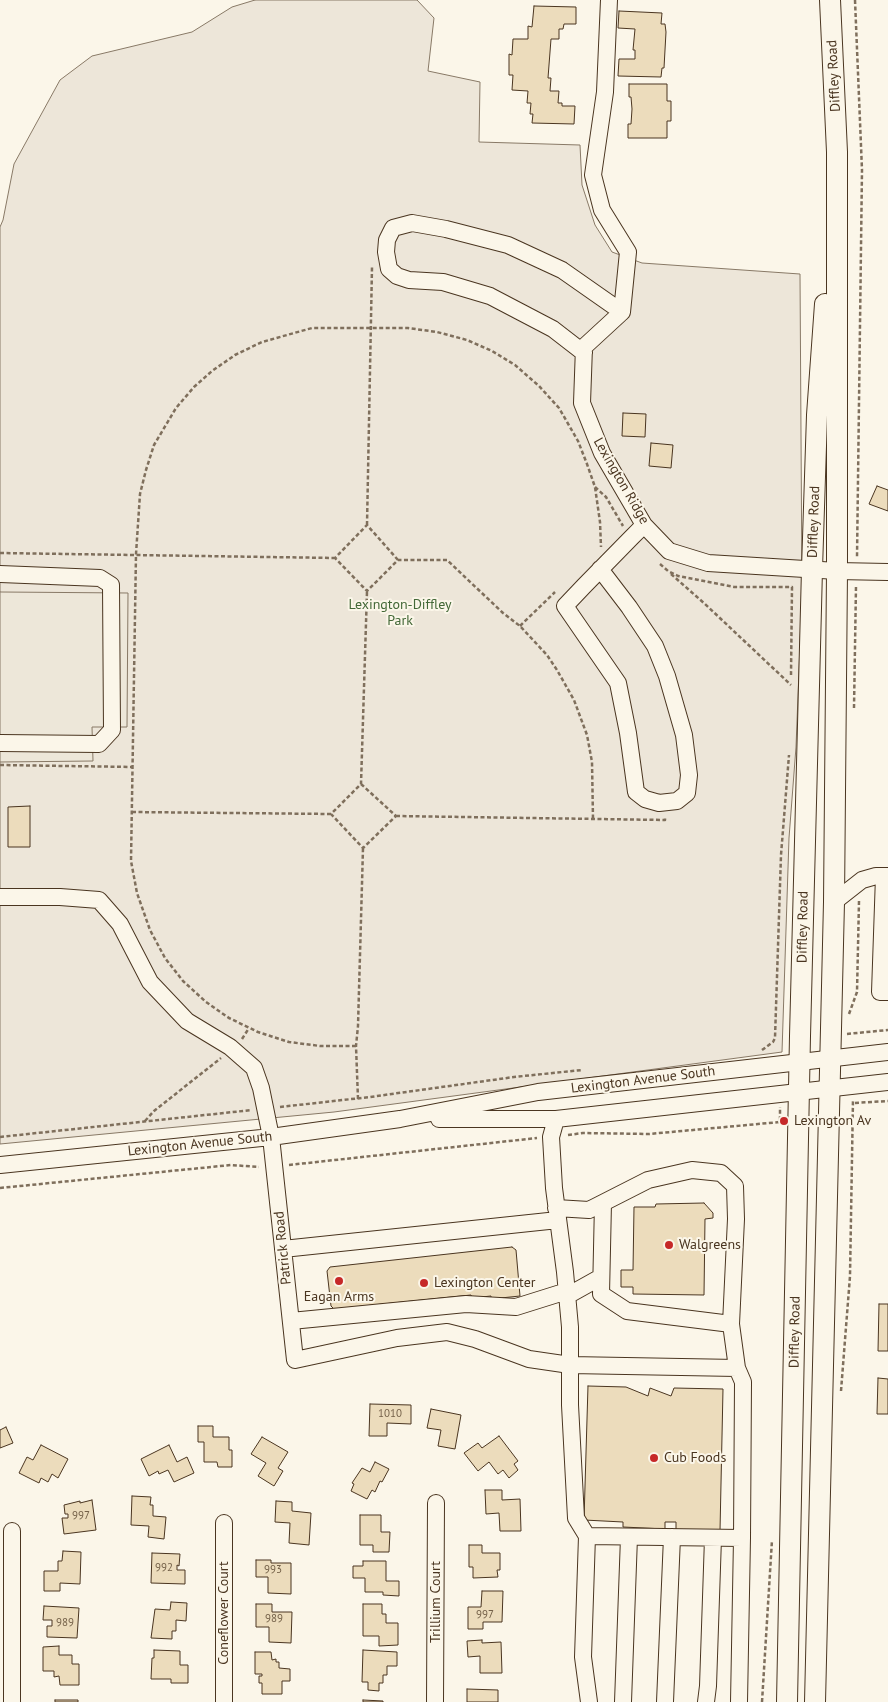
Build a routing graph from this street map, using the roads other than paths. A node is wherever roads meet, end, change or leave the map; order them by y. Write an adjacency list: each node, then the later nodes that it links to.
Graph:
1 (608, 0): 4 (street)
2 (830, 0): 3 (main road, Diffley Road)
3 (838, 152): 8 (main road, Diffley Road); 9 (main road, Diffley Road)
4 (622, 312): 5 (street); 5 (street)
5 (584, 353): 6 (street, Lexington Ridge)
6 (644, 525): 7 (street); 8 (street, Lexington Ridge)
7 (600, 569): 7 (street)
8 (812, 569): 9 (street, Lexington Ridge); 19 (main road, Diffley Road)
9 (837, 571): 10 (street, Lexington Ridge); 15 (main road, Diffley Road)
10 (888, 572)
11 (0, 574): 12 (street)
12 (0, 743)
13 (886, 876): 15 (street); 16 (street)
14 (0, 897): 25 (street, Patrick Road)
15 (834, 902): 18 (main road, Diffley Road)
16 (888, 992)
17 (888, 1052): 18 (street, Lexington Avenue South)
18 (830, 1059): 19 (street, Lexington Avenue South); 21 (main road, Diffley Road)
19 (800, 1062): 22 (main road, Diffley Road); 23 (street, Lexington Avenue South)
20 (888, 1082): 21 (street, Lexington Avenue South)
21 (830, 1089): 22 (street, Lexington Avenue South); 53 (main road, Diffley Road)
22 (799, 1092): 24 (street, Lexington Avenue South); 52 (main road, Diffley Road)
23 (400, 1119): 24 (street, Lexington Avenue South); 25 (street, Lexington Avenue South)
24 (556, 1119): 28 (street)
25 (271, 1137): 26 (street, Lexington Avenue South); 29 (street, Patrick Road)
26 (0, 1166)
27 (603, 1203): 28 (street); 30 (street); 33 (street)
28 (557, 1214): 29 (street); 31 (street)
29 (283, 1249): 32 (street, Patrick Road)
30 (601, 1277): 31 (street); 33 (street)
31 (567, 1294): 32 (street); 34 (street)
32 (291, 1321): 34 (street, Patrick Road)
33 (731, 1324): 35 (street)
34 (570, 1365): 35 (street); 39 (street)
35 (737, 1368): 43 (street)
36 (436, 1503): 46 (street, Trillium Court)
37 (224, 1523): 45 (street, Coneflower Court)
38 (12, 1531): 44 (street)
39 (587, 1536): 40 (street); 47 (street)
40 (629, 1537): 41 (street); 48 (street)
41 (672, 1537): 42 (street); 49 (street)
42 (713, 1538): 43 (street); 50 (street)
43 (742, 1538): 51 (street)
44 (12, 1702)
45 (224, 1702)
46 (435, 1702)
47 (589, 1702)
48 (623, 1702)
49 (665, 1702)
50 (706, 1702)
51 (739, 1702)
52 (787, 1702)
53 (815, 1702)

